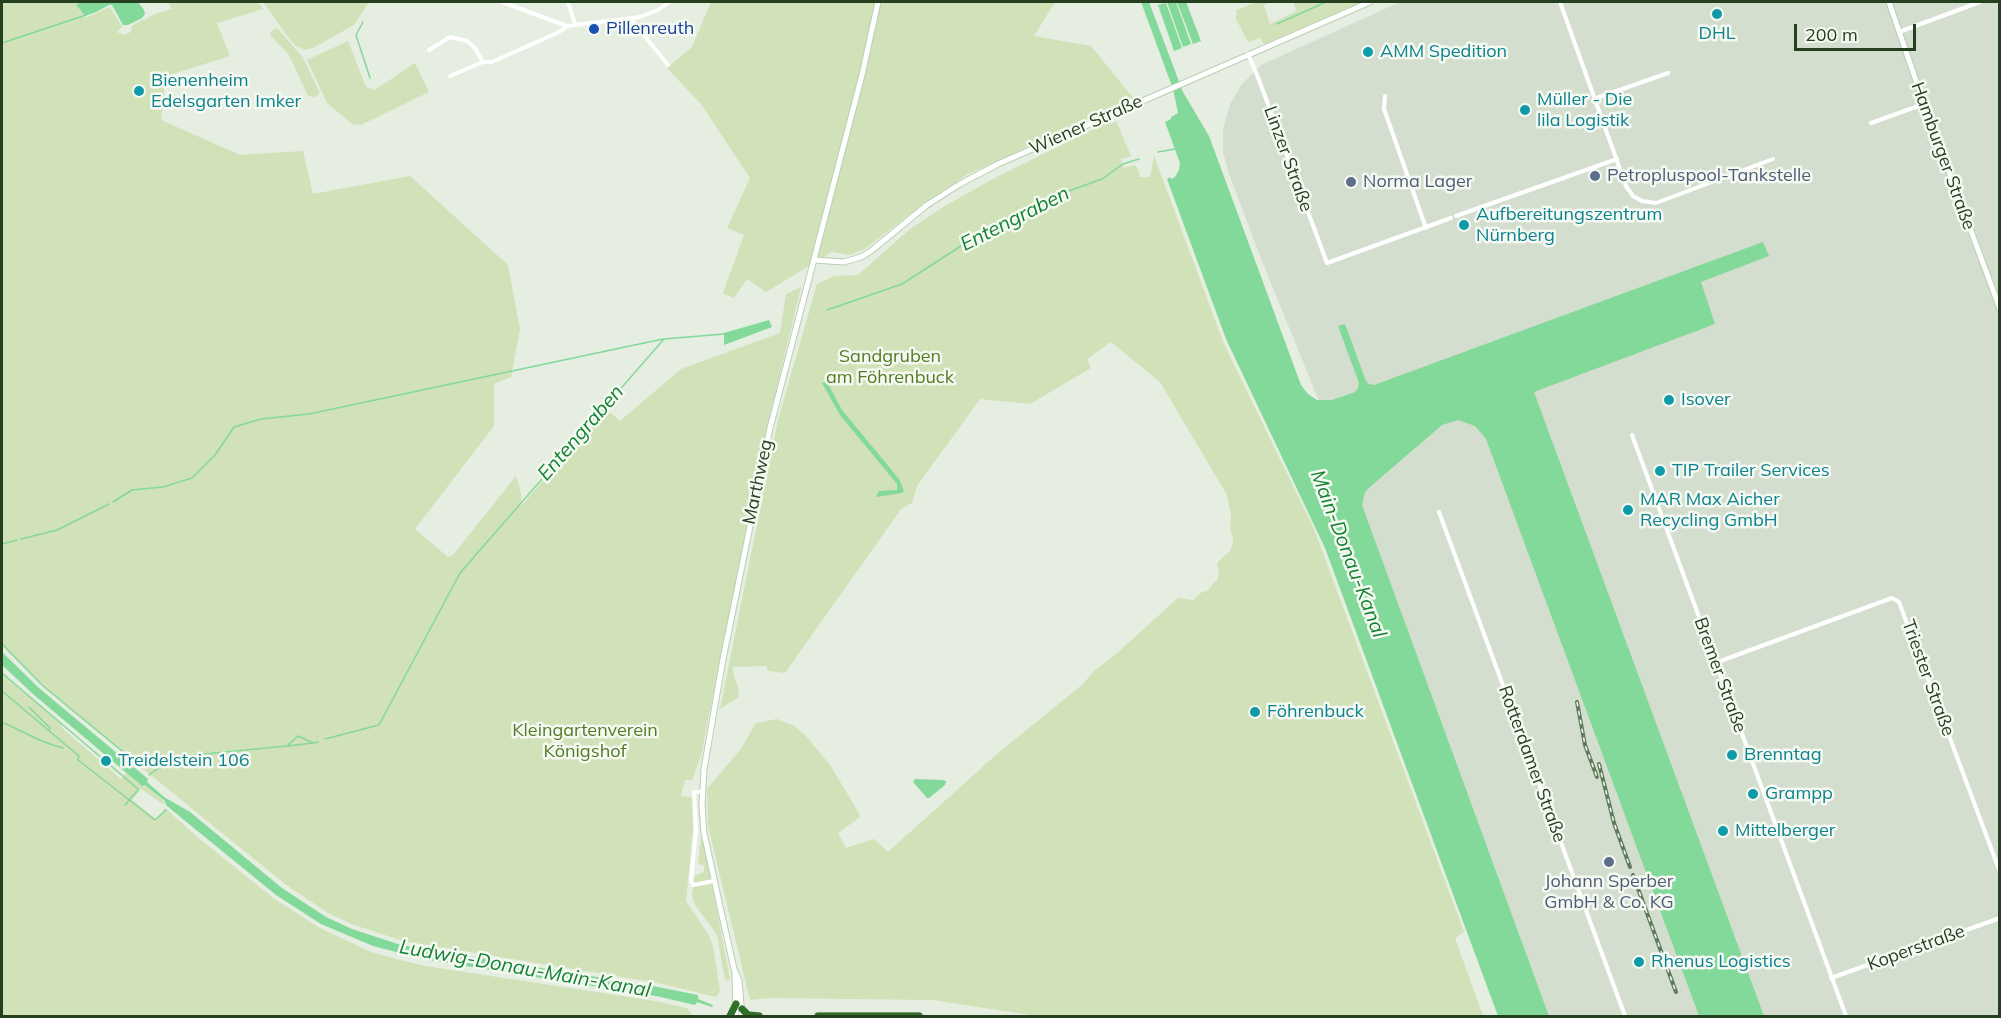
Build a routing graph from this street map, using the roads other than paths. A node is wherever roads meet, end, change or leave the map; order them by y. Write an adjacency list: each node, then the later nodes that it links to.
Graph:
1 (502, 2): 11 (street)
2 (568, 2): 10 (street)
3 (669, 2): 9 (street)
4 (878, 2): 26 (main road, Marthweg)
5 (1370, 2): 14 (main road, Wiener Straße)
6 (1560, 2): 20 (street)
7 (1889, 2): 12 (main road, Hamburger Straße)
8 (1980, 2): 12 (street)
9 (630, 19): 10 (street); 16 (street)
10 (575, 24): 11 (street)
11 (567, 26): 15 (street)
12 (1899, 32): 21 (main road, Hamburger Straße)
13 (429, 50): 15 (street)
14 (1248, 54): 25 (street, Linzer Straße); 26 (main road, Wiener Straße)
15 (483, 62): 18 (street)
16 (668, 66)
17 (1668, 73): 20 (street)
18 (450, 76)
19 (1385, 96): 25 (street)
20 (1594, 99): 23 (street)
21 (1924, 104): 22 (street); 27 (main road, Hamburger Straße)
22 (1871, 123)
23 (1617, 159): 24 (street); 25 (street)
24 (1773, 159)
25 (1426, 228)
26 (814, 260): 31 (main road, Marthweg)
27 (1999, 306)
28 (1632, 435): 30 (street, Bremer Straße)
29 (1439, 512): 42 (street, Rotterdamer Straße)
30 (1715, 663): 32 (street, Triester Straße); 35 (street, Bremer Straße)
31 (702, 792): 33 (main road, Marthweg); 33 (street)
32 (2000, 872)
33 (714, 881): 36 (main road, Marthweg)
34 (2000, 918): 35 (street, Koperstraße)
35 (1832, 978): 43 (street, Bremer Straße)
36 (740, 1006): 37 (highway); 38 (main road, Marthweg); 39 (highway)
37 (730, 1017)
38 (736, 1017)
39 (759, 1017)
40 (818, 1017): 41 (highway)
41 (919, 1017)
42 (1625, 1017)
43 (1846, 1017)

